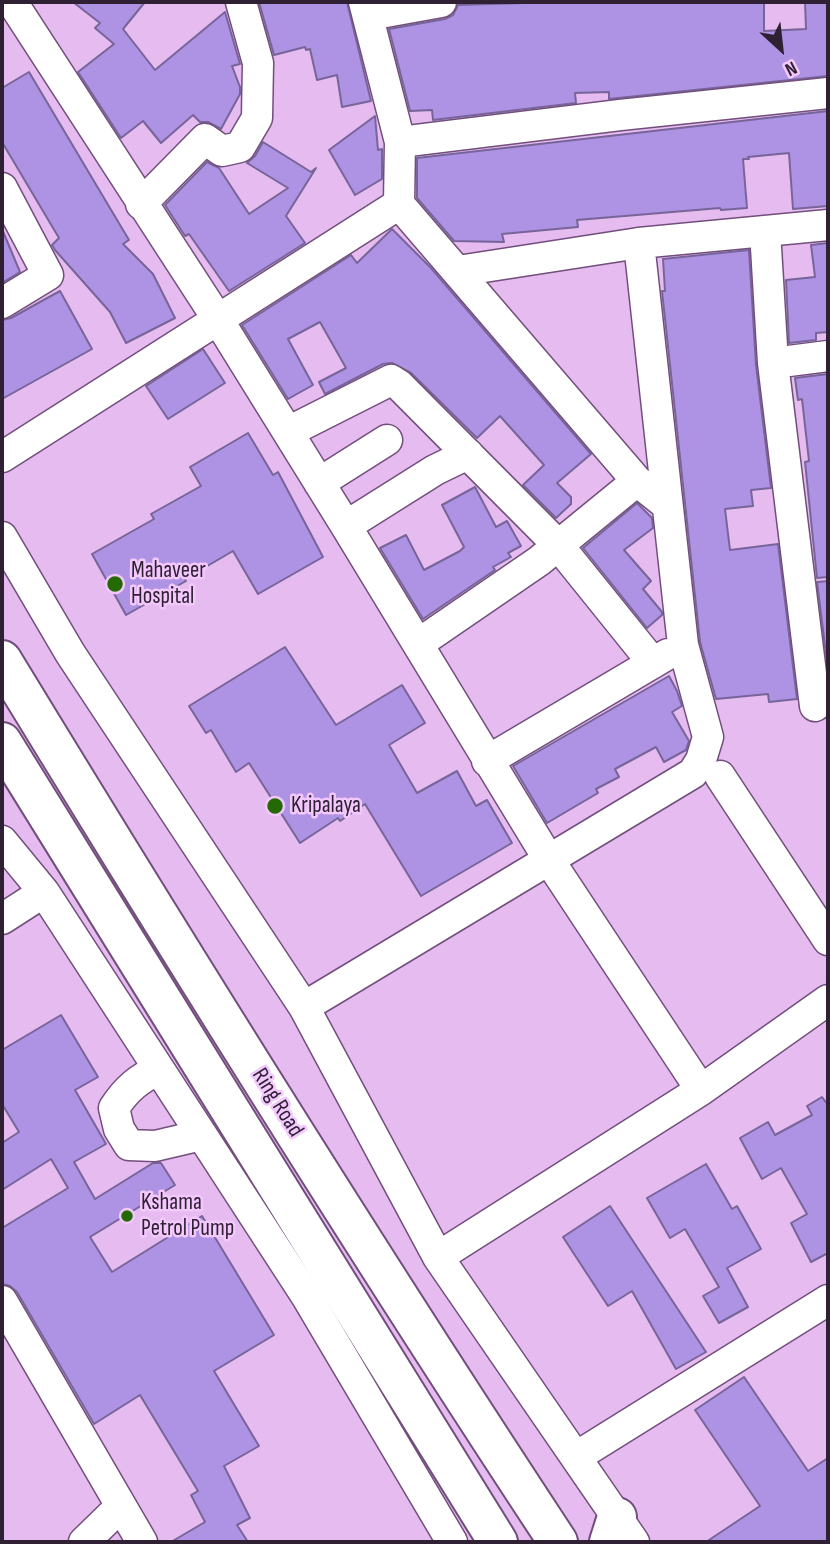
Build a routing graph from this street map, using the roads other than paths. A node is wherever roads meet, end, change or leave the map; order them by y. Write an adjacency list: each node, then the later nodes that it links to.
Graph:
1 (241, 2): 8 (street)
2 (441, 2): 3 (street)
3 (373, 6): 6 (street)
4 (13, 7): 8 (street)
5 (828, 93): 6 (street)
6 (400, 142): 9 (street)
7 (2, 188): 10 (street)
8 (141, 204): 16 (street)
9 (399, 204): 14 (street); 16 (street)
10 (10, 222): 15 (street)
11 (828, 225): 12 (street)
12 (765, 231): 13 (street); 18 (street)
13 (639, 243): 14 (street); 25 (street)
14 (458, 271): 23 (street)
15 (2, 303)
16 (217, 318): 19 (street); 22 (street)
17 (828, 356): 18 (street)
18 (773, 363): 33 (street)
19 (288, 432): 21 (street); 24 (street)
20 (387, 440): 24 (street)
21 (468, 454): 26 (street); 28 (street)
22 (2, 457)
23 (637, 481): 25 (street); 28 (street)
24 (319, 482): 26 (street)
25 (667, 505): 30 (street)
26 (346, 526): 29 (street)
27 (2, 537): 43 (street)
28 (558, 545): 29 (street); 32 (street)
29 (418, 644): 35 (street)
30 (683, 645): 32 (street); 38 (street)
31 (2, 660): 57 (highway, Ring Road)
32 (653, 663): 35 (street)
33 (815, 706)
34 (2, 742): 56 (highway, Ring Road)
35 (487, 761): 38 (street)
36 (720, 776): 41 (street)
37 (2, 841): 39 (street)
38 (549, 860): 43 (street); 45 (street)
39 (44, 892): 40 (street); 44 (street)
40 (2, 919)
41 (828, 940)
42 (828, 1000): 45 (street)
43 (304, 1007): 47 (street)
44 (159, 1069): 46 (street); 46 (street)
45 (701, 1090): 47 (street)
46 (202, 1135): 53 (street)
47 (438, 1257): 50 (street)
48 (828, 1300): 50 (street)
49 (2, 1301): 51 (street)
50 (576, 1457): 52 (street)
51 (121, 1506): 54 (street); 55 (street)
52 (620, 1534)
53 (442, 1537)
54 (84, 1542)
55 (142, 1542)
56 (498, 1542)
57 (558, 1542)

